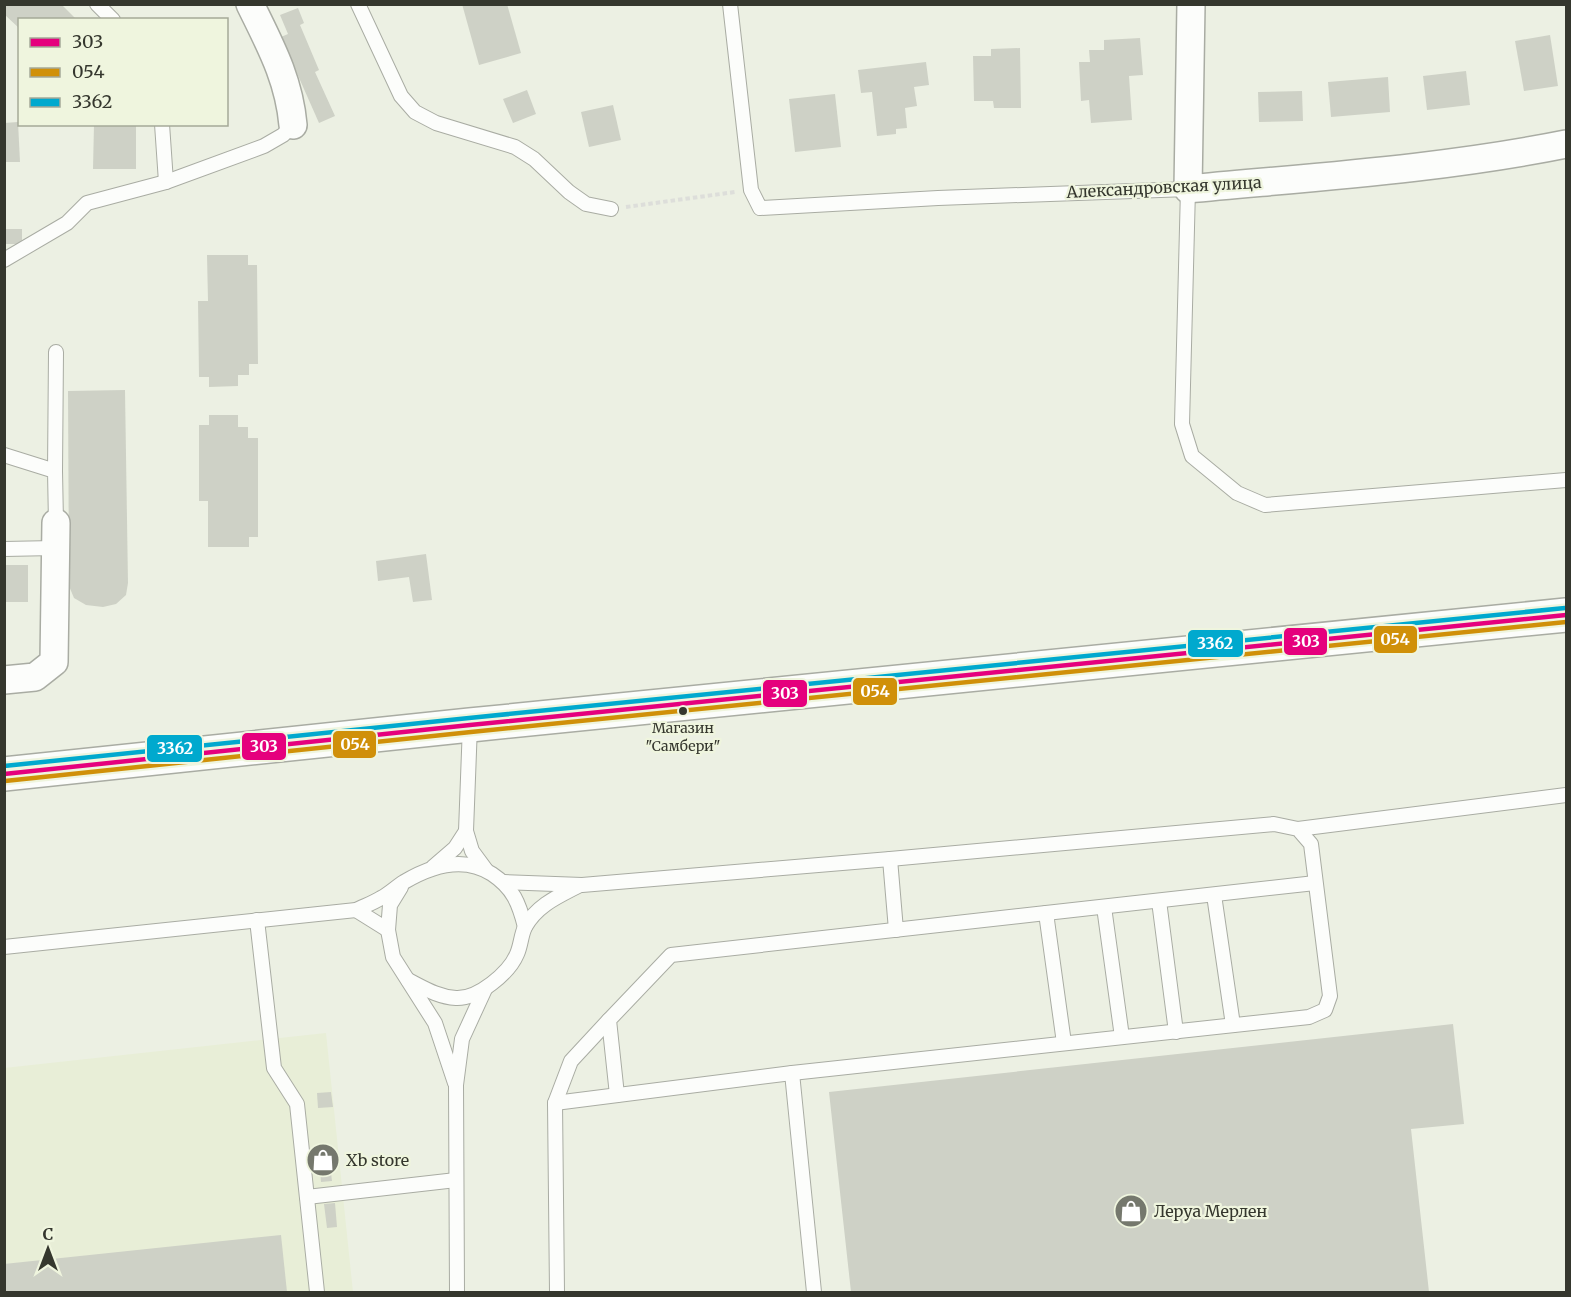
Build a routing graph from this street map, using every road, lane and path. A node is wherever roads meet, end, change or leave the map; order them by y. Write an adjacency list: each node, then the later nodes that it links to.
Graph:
1 (97, 4): 6 (lane)
2 (250, 4): 7 (street)
3 (358, 4): 13 (lane)
4 (730, 4): 12 (lane)
5 (1191, 4): 11 (street)
6 (111, 18)
7 (293, 125): 10 (lane)
8 (162, 126): 10 (lane)
9 (1566, 144): 11 (street, Александровская улица)
10 (166, 182): 14 (lane)
11 (1188, 189): 12 (lane, Александровская улица); 18 (lane)
12 (751, 190): 13 (path)
13 (611, 209)
14 (4, 260)
15 (56, 352): 17 (lane)
16 (4, 456): 17 (lane)
17 (55, 471): 19 (lane)
18 (1566, 480)
19 (55, 536): 20 (lane); 22 (street)
20 (4, 549)
21 (1566, 615): 23 (highway)
22 (4, 680)
23 (470, 725): 24 (highway); 27 (lane)
24 (4, 774)
25 (1566, 795): 26 (lane)
26 (1298, 829): 28 (lane); 33 (lane)
27 (466, 831): 29 (lane); 30 (lane)
28 (890, 859): 34 (lane); 43 (lane)
29 (430, 870): 30 (lane); 31 (lane)
30 (486, 870): 32 (lane)
31 (403, 882): 38 (lane); 42 (lane)
32 (504, 882): 34 (lane); 41 (lane)
33 (1316, 884): 35 (lane); 48 (lane)
34 (582, 885): 41 (lane)
35 (1214, 895): 36 (lane); 48 (lane)
36 (1160, 901): 37 (lane); 49 (lane)
37 (1104, 906): 39 (lane); 50 (lane)
38 (356, 910): 40 (lane); 42 (lane)
39 (1046, 913): 43 (lane); 51 (lane)
40 (257, 920): 44 (lane); 57 (lane)
41 (525, 927): 46 (lane)
42 (388, 930): 45 (lane)
43 (896, 930): 47 (lane)
44 (4, 947)
45 (408, 980): 46 (lane); 53 (lane)
46 (485, 989): 53 (lane)
47 (609, 1020): 54 (lane); 55 (lane)
48 (1233, 1025): 49 (lane)
49 (1176, 1032): 50 (lane)
50 (1122, 1037): 51 (lane)
51 (1064, 1044): 52 (lane)
52 (792, 1073): 54 (lane); 61 (lane)
53 (456, 1085): 56 (lane)
54 (617, 1095): 55 (lane)
55 (555, 1103): 60 (lane)
56 (456, 1180): 57 (lane); 59 (lane)
57 (307, 1197): 58 (lane)
58 (317, 1293)
59 (457, 1293)
60 (557, 1293)
61 (814, 1293)

